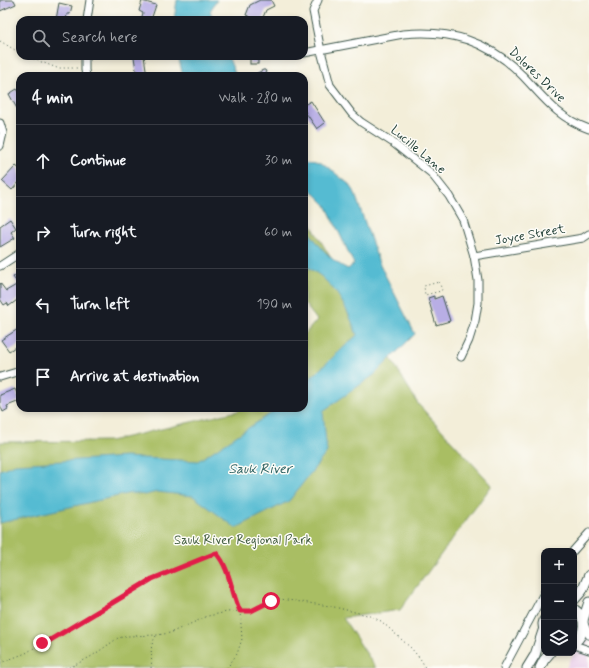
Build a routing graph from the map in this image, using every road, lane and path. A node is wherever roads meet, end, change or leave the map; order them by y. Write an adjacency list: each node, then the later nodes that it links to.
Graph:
1 (90, 0): 3 (street)
2 (318, 0): 6 (street, Lucille Lane)
3 (88, 16)
4 (0, 41): 5 (path)
5 (16, 51)
6 (321, 51): 7 (street, Dolores Drive); 13 (street, Dolores Drive); 17 (street, Lucille Lane)
7 (308, 53)
8 (37, 60): 10 (path)
9 (85, 60): 11 (street)
10 (84, 72)
11 (85, 72)
12 (0, 123): 14 (street)
13 (589, 129)
14 (0, 146)
15 (589, 234): 17 (street, Joyce Street)
16 (16, 255): 18 (street)
17 (474, 256): 20 (street, Lucille Lane)
18 (0, 266)
19 (442, 290): 19 (path)
20 (461, 357)
21 (16, 373): 22 (street)
22 (0, 377)
23 (589, 533): 24 (street)
24 (576, 548)
25 (589, 575): 26 (street)
26 (577, 597)
27 (541, 599): 45 (street)
28 (589, 602): 31 (street)
29 (240, 611): 32 (path); 39 (path); 43 (path); 44 (path)
30 (577, 612): 31 (street)
31 (583, 622): 33 (street); 35 (street)
32 (157, 635): 40 (path); 42 (path)
33 (589, 635)
34 (541, 640): 46 (street)
35 (577, 641)
36 (577, 645): 37 (street)
37 (589, 650)
38 (547, 656): 47 (street)
39 (0, 663)
40 (71, 667): 41 (path)
41 (65, 668)
42 (151, 668)
43 (227, 668)
44 (425, 668)
45 (504, 668)
46 (527, 668)
47 (540, 668)

